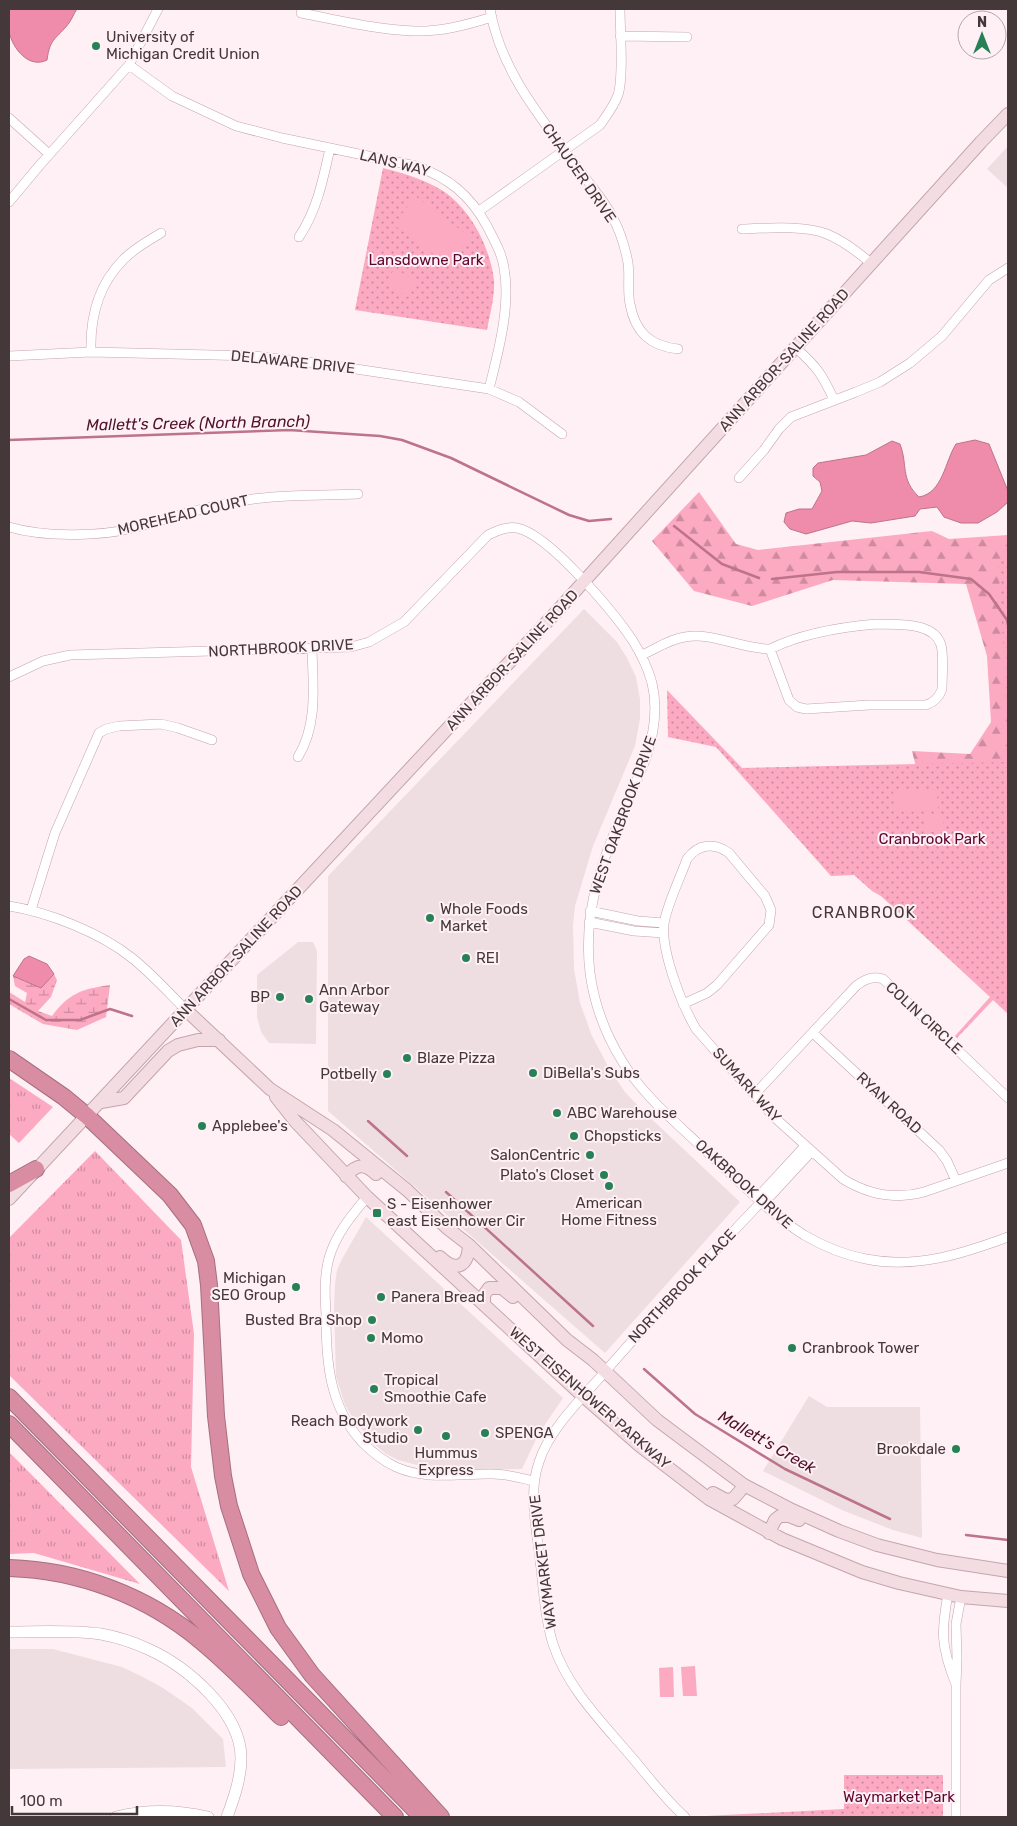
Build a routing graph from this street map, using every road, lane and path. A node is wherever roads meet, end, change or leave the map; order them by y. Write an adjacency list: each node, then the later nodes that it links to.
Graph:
1 (158, 9): 7 (street)
2 (620, 9): 5 (street)
3 (301, 13): 4 (street)
4 (491, 13): 11 (street, CHAUCER DRIVE)
5 (620, 36): 6 (street); 11 (street)
6 (686, 36)
7 (129, 65): 10 (street, LANS WAY); 12 (street)
8 (1008, 114): 18 (main road, ANN ARBOR-SALINE ROAD)
9 (9, 118): 12 (street)
10 (330, 148): 14 (street, LANS WAY); 17 (street)
11 (565, 150): 14 (street); 21 (street, CHAUCER DRIVE)
12 (50, 154): 13 (street)
13 (9, 202)
14 (479, 211): 24 (street, LANS WAY)
15 (742, 229): 18 (street)
16 (161, 233): 22 (street)
17 (299, 238)
18 (872, 264): 20 (main road, ANN ARBOR-SALINE ROAD)
19 (1008, 268): 25 (street)
20 (796, 348): 25 (street); 30 (main road, ANN ARBOR-SALINE ROAD)
21 (678, 350)
22 (91, 352): 23 (street, DELAWARE DRIVE); 24 (street, DELAWARE DRIVE)
23 (9, 356)
24 (488, 389): 26 (street, DELAWARE DRIVE)
25 (834, 400): 27 (street)
26 (562, 434)
27 (739, 478)
28 (358, 494): 29 (street, MOREHEAD COURT)
29 (9, 527)
30 (584, 582): 32 (street, NORTHBROOK DRIVE); 33 (street, WEST OAKBROOK DRIVE); 44 (main road, ANN ARBOR-SALINE ROAD)
31 (770, 648): 31 (street); 33 (street)
32 (312, 649): 34 (street, NORTHBROOK DRIVE); 36 (street)
33 (642, 655): 39 (street, WEST OAKBROOK DRIVE)
34 (9, 677)
35 (212, 740): 38 (street)
36 (298, 758)
37 (9, 906): 38 (street)
38 (31, 910): 44 (street)
39 (590, 911): 40 (street, WEST OAKBROOK DRIVE); 41 (street)
40 (589, 922): 42 (street); 52 (street, WEST OAKBROOK DRIVE)
41 (664, 922): 42 (street, SUMARK WAY); 43 (street)
42 (664, 933): 43 (street, SUMARK WAY)
43 (683, 1004): 49 (street, SUMARK WAY)
44 (185, 1009): 46 (main road, WEST EISENHOWER PARKWAY); 51 (main road, ANN ARBOR-SALINE ROAD)
45 (813, 1033): 49 (street, COLIN CIRCLE); 50 (street, COLIN CIRCLE); 58 (street, RYAN ROAD)
46 (219, 1040): 48 (main road, WEST EISENHOWER PARKWAY); 51 (main road)
47 (9, 1059): 53 (highway)
48 (270, 1088): 57 (main road, WEST EISENHOWER PARKWAY); 64 (main road, WEST EISENHOWER PARKWAY)
49 (754, 1095): 54 (street, SUMARK WAY)
50 (1008, 1098)
51 (101, 1102): 53 (main road, ANN ARBOR-SALINE ROAD)
52 (661, 1109): 62 (street, OAKBROOK DRIVE)
53 (87, 1116): 56 (main road, ANN ARBOR-SALINE ROAD); 92 (highway)
54 (808, 1149): 58 (street, SUMARK WAY); 62 (street, NORTHBROOK PLACE)
55 (1008, 1163): 58 (street)
56 (36, 1169): 59 (highway); 61 (main road, ANN ARBOR-SALINE ROAD)
57 (346, 1176): 60 (main road, WEST EISENHOWER PARKWAY); 64 (main road)
58 (956, 1182)
59 (9, 1184)
60 (367, 1197): 63 (main road, WEST EISENHOWER PARKWAY); 74 (street)
61 (9, 1199)
62 (760, 1201): 65 (street, OAKBROOK DRIVE); 69 (street, NORTHBROOK PLACE)
63 (384, 1212): 66 (main road); 67 (main road, WEST EISENHOWER PARKWAY)
64 (447, 1228): 66 (main road, WEST EISENHOWER PARKWAY)
65 (1008, 1237)
66 (469, 1245): 68 (main road, WEST EISENHOWER PARKWAY)
67 (484, 1304): 68 (main road); 70 (main road, WEST EISENHOWER PARKWAY)
68 (567, 1340): 69 (main road, WEST EISENHOWER PARKWAY)
69 (605, 1371): 70 (street, NORTHBROOK PLACE); 75 (main road, WEST EISENHOWER PARKWAY)
70 (583, 1396): 73 (main road, WEST EISENHOWER PARKWAY); 74 (street, WAYMARKET DRIVE)
71 (9, 1397): 91 (highway)
72 (9, 1424): 86 (highway)
73 (640, 1446): 75 (main road); 76 (main road, WEST EISENHOWER PARKWAY)
74 (534, 1480): 93 (street, WAYMARKET DRIVE)
75 (744, 1485): 77 (main road, WEST EISENHOWER PARKWAY)
76 (769, 1533): 77 (main road); 80 (main road, WEST EISENHOWER PARKWAY)
77 (877, 1545): 79 (main road, WEST EISENHOWER PARKWAY)
78 (9, 1568): 86 (highway)
79 (1008, 1571)
80 (948, 1594): 82 (main road, WEST EISENHOWER PARKWAY); 85 (street)
81 (1008, 1594): 82 (main road)
82 (966, 1597): 83 (main road, WEST EISENHOWER PARKWAY); 85 (street)
83 (1008, 1601)
84 (9, 1632): 89 (street)
85 (956, 1685): 94 (street)
86 (382, 1804): 90 (highway)
87 (116, 1817): 88 (street)
88 (208, 1817)
89 (227, 1817)
90 (395, 1817)
91 (422, 1817)
92 (441, 1817)
93 (685, 1817)
94 (956, 1817)

